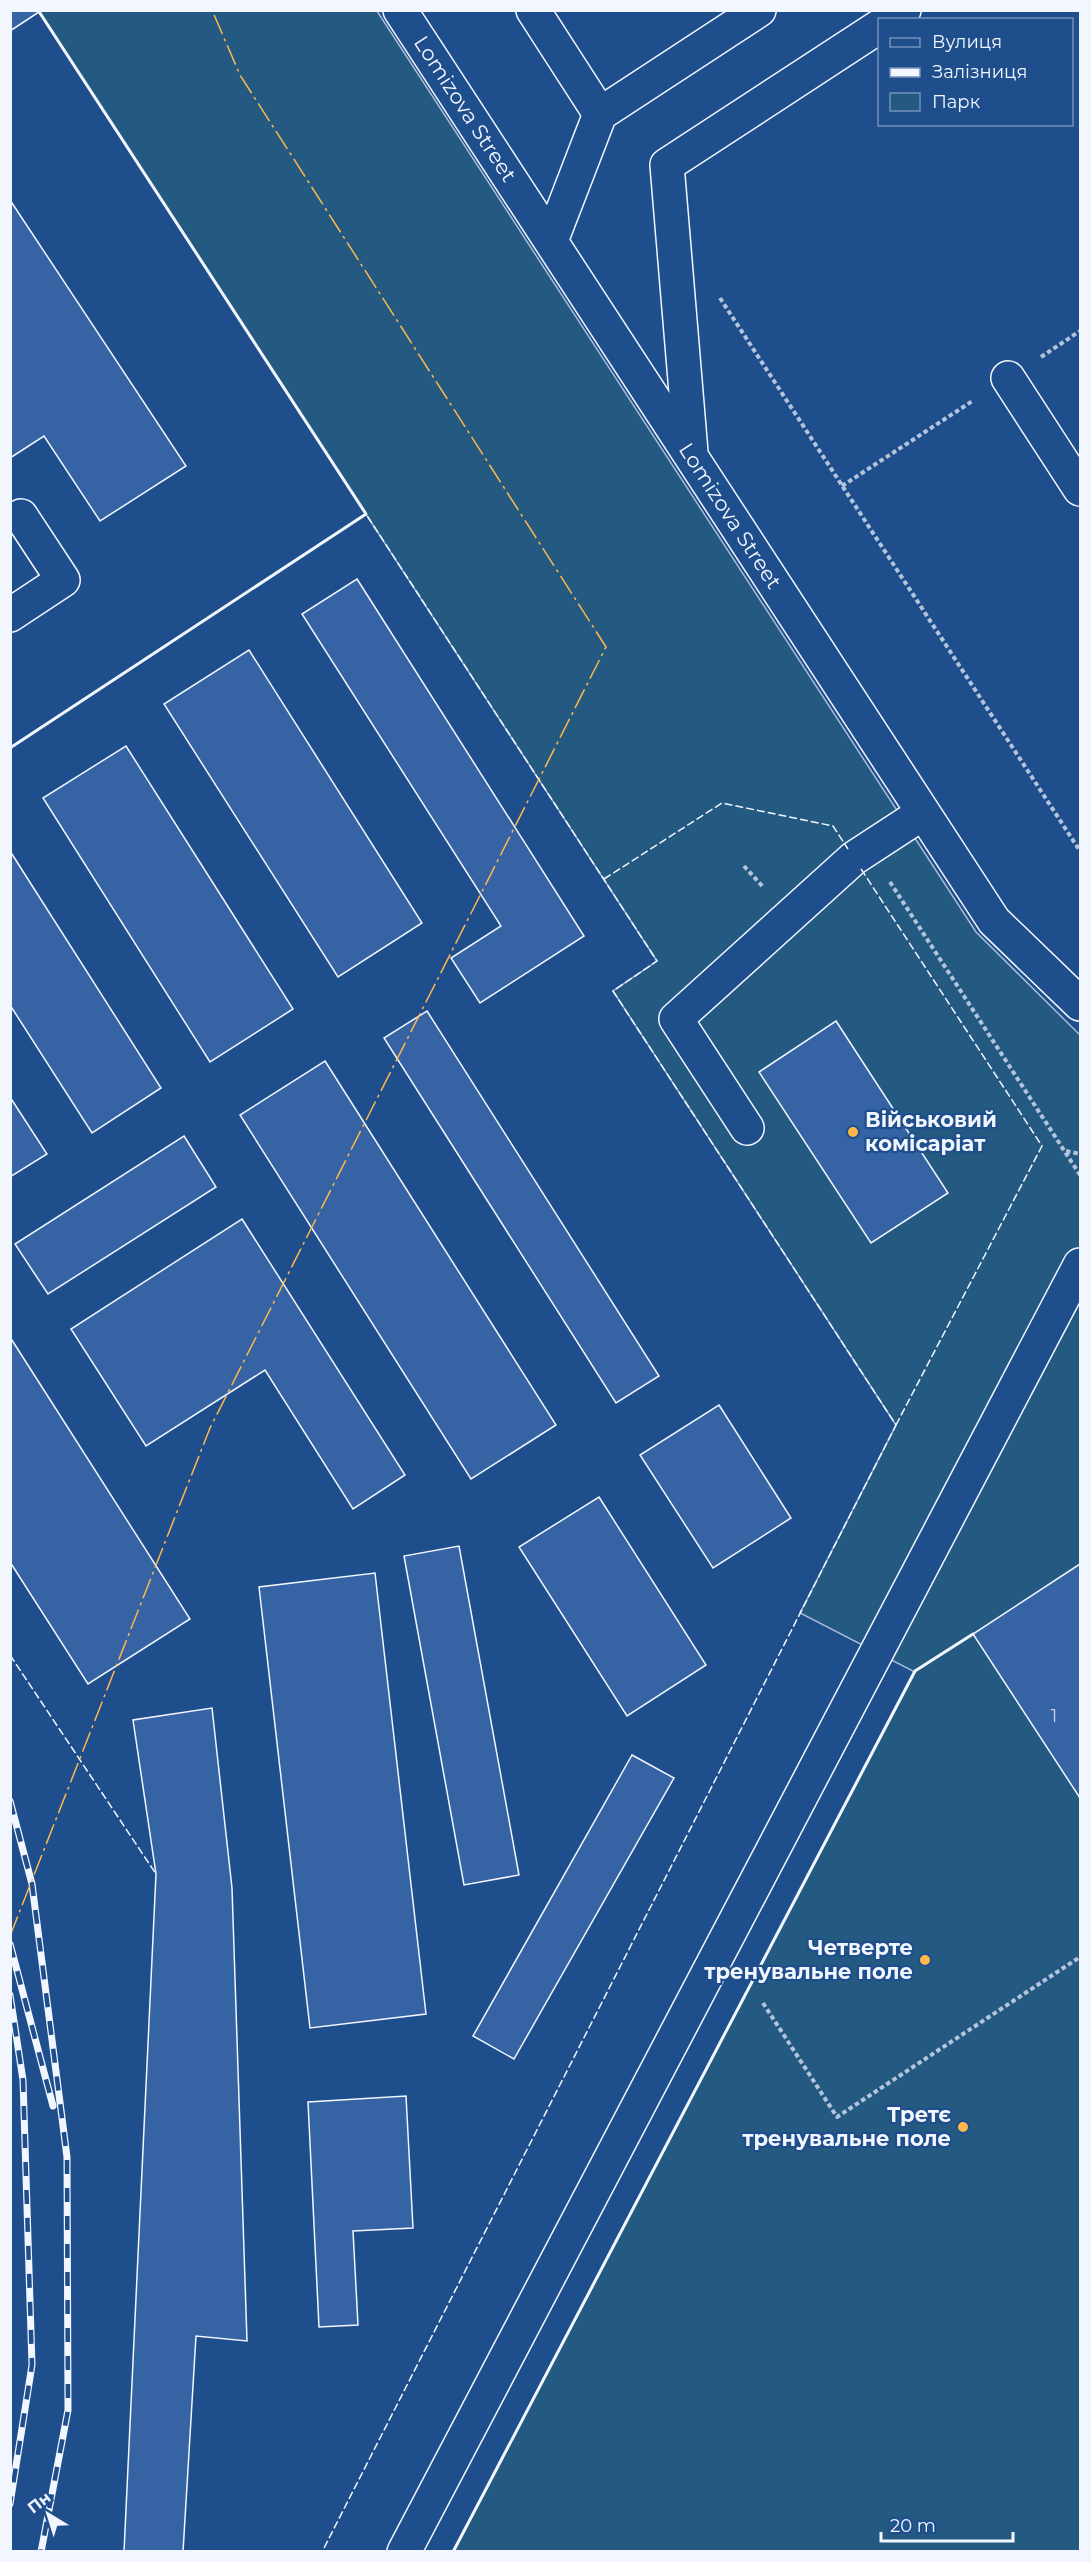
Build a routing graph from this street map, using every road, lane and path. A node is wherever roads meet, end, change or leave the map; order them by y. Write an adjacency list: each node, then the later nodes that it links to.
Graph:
1 (400, 10): 6 (street, Lomizova Street)
2 (532, 10): 5 (street)
3 (759, 10): 5 (street)
4 (878, 27): 10 (street)
5 (600, 114): 6 (street)
6 (551, 242): 10 (street, Lomizova Street)
7 (716, 292): 11 (path)
8 (1080, 331): 9 (path)
9 (1008, 378): 11 (path); 12 (street)
10 (691, 456): 15 (street, Lomizova Street)
11 (842, 486): 17 (path)
12 (1080, 489)
13 (21, 516): 14 (street)
14 (10, 615)
15 (923, 813): 16 (street); 18 (street, Lomizova Street)
16 (868, 849): 19 (street); 20 (path)
17 (1080, 851)
18 (1080, 1004)
19 (747, 1128)
20 (1065, 1151): 21 (path); 22 (path)
21 (1080, 1154)
22 (1080, 1174)
23 (1080, 1264): 26 (street)
24 (1080, 1957): 25 (path)
25 (763, 2003)
26 (404, 2552)

